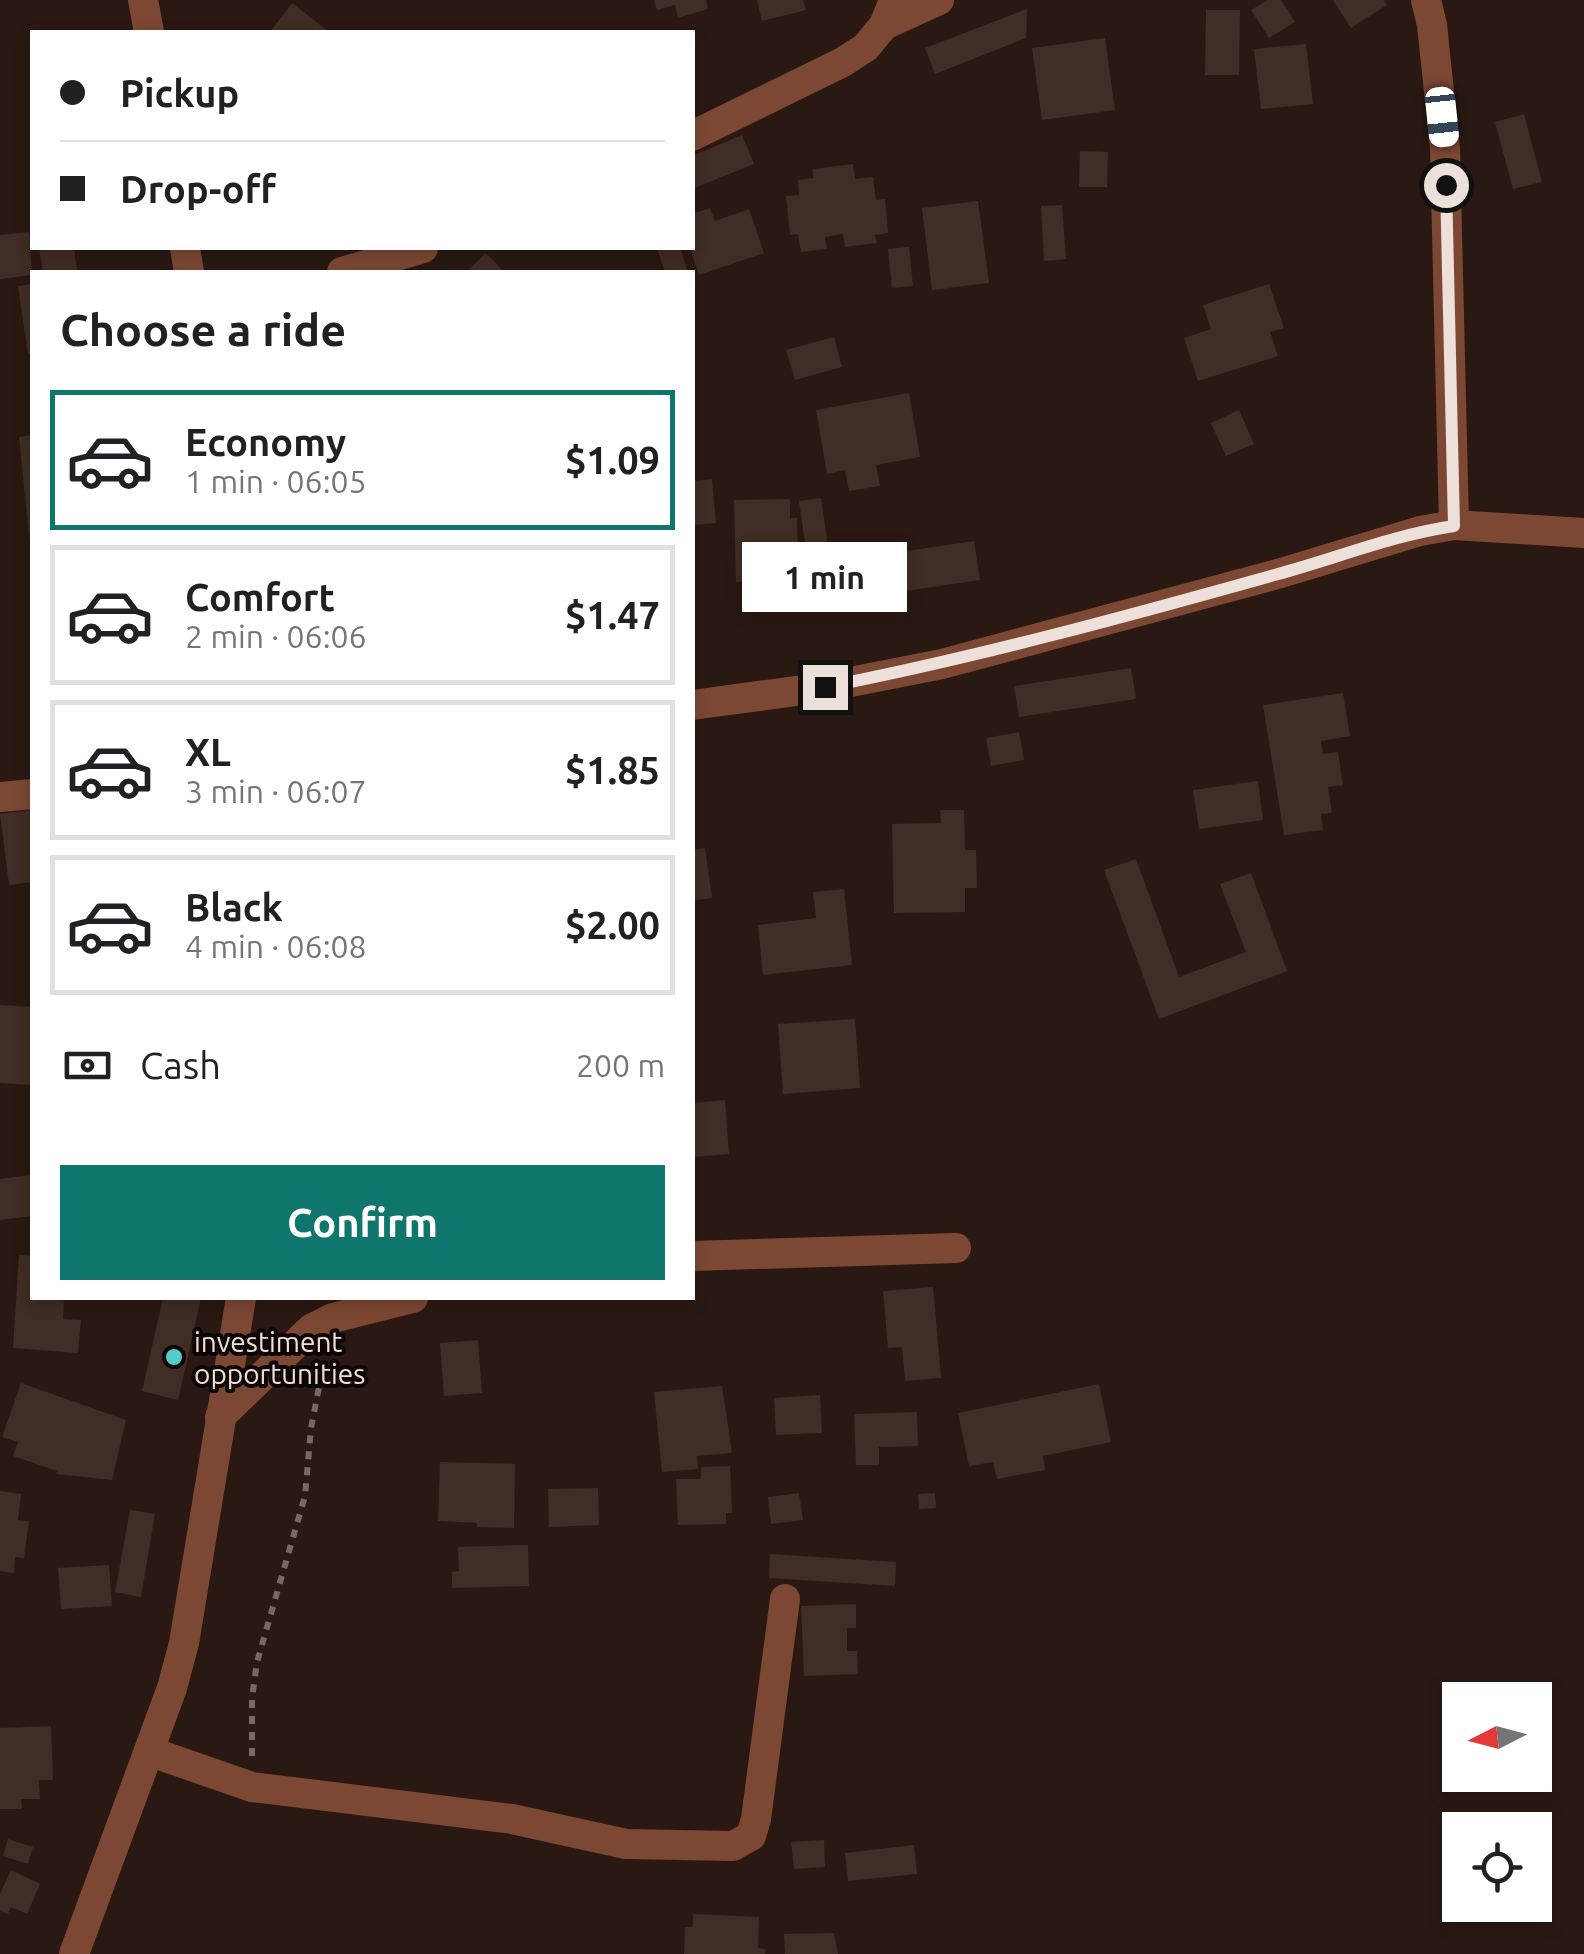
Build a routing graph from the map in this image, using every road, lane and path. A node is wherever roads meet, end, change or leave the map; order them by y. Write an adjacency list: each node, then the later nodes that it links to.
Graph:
1 (144, 0): 5 (street)
2 (939, 0): 4 (street)
3 (1426, 0): 9 (street)
4 (889, 12): 6 (street)
5 (149, 30)
6 (695, 135)
7 (416, 250): 8 (street)
8 (349, 270)
9 (1454, 526): 10 (street); 11 (street)
10 (1584, 533)
11 (695, 705)
12 (30, 794): 13 (street)
13 (0, 796)
14 (956, 1248): 15 (street)
15 (695, 1256)
16 (242, 1300): 19 (street)
17 (405, 1300): 18 (street)
18 (333, 1318): 19 (street); 22 (path)
19 (220, 1418): 21 (street)
20 (785, 1600): 22 (street)
21 (151, 1752): 22 (street); 23 (street)
22 (252, 1787)
23 (74, 1954)

